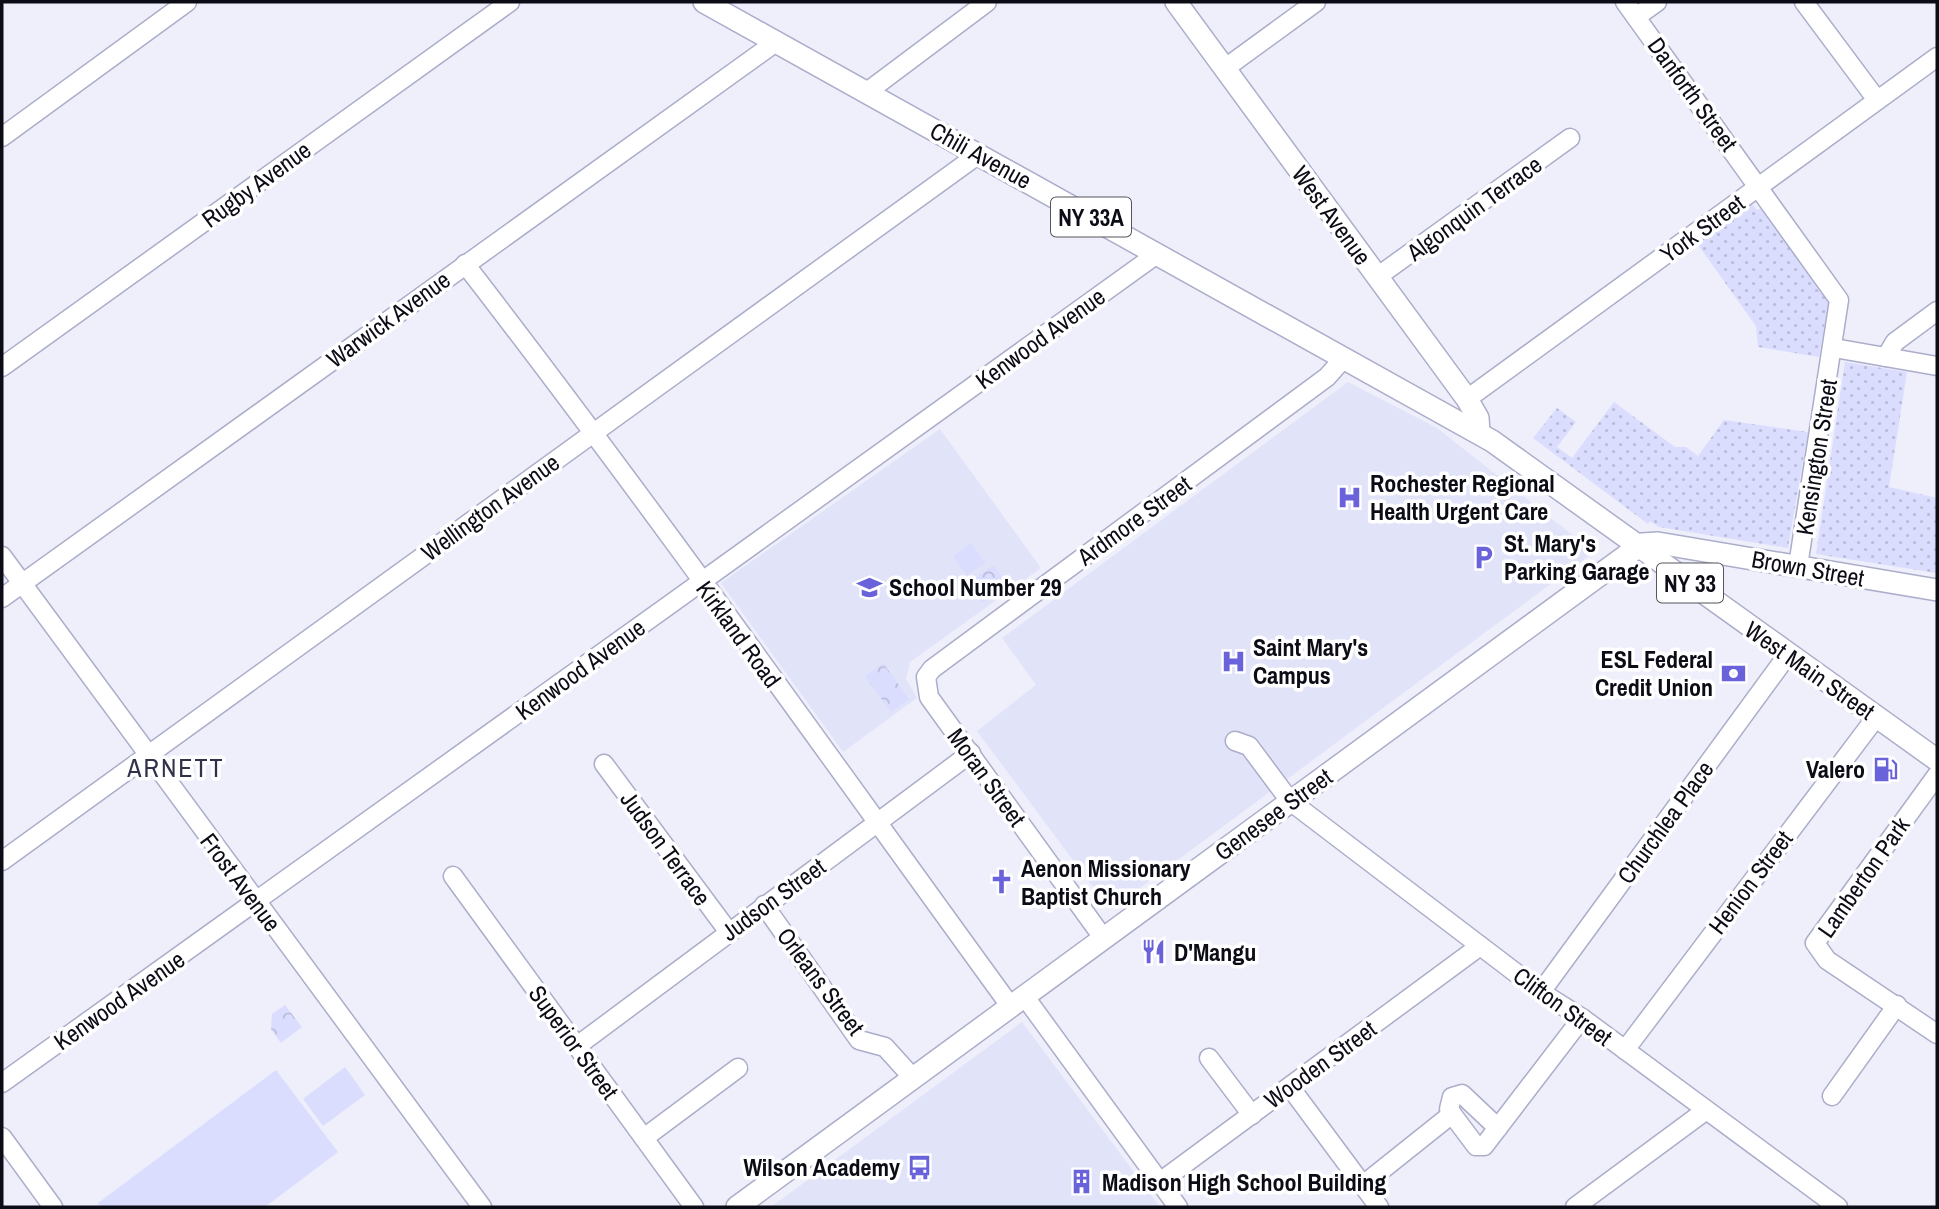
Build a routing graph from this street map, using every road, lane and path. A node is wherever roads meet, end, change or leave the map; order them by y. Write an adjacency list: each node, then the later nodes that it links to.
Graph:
1 (187, 2): 16 (street)
2 (510, 2): 28 (street, Rugby Avenue)
3 (704, 2): 11 (main road, Chili Avenue / NY 33A)
4 (988, 2): 14 (street)
5 (1176, 2): 13 (main road, West Avenue)
6 (1317, 2): 13 (street)
7 (1625, 2): 10 (street, Danforth Street)
8 (1657, 2): 10 (street)
9 (1811, 4): 15 (street)
10 (1636, 17): 19 (street, Danforth Street)
11 (776, 42): 14 (main road, Chili Avenue / NY 33A); 21 (street, Warwick Avenue)
12 (1937, 57): 15 (street, York Street)
13 (1224, 69): 22 (main road, West Avenue)
14 (867, 92): 18 (main road, Chili Avenue / NY 33A)
15 (1877, 100): 19 (street, York Street)
16 (2, 137)
17 (1570, 138): 22 (street, Algonquin Terrace)
18 (979, 154): 20 (main road, Chili Avenue / NY 33A); 30 (street, Wellington Avenue)
19 (1760, 186): 24 (street, Danforth Street); 29 (street, York Street)
20 (1157, 254): 26 (main road, Chili Avenue / NY 33A); 35 (street, Kenwood Avenue)
21 (465, 264): 30 (street, Kirkland Road); 36 (street, Warwick Avenue)
22 (1377, 277): 29 (main road, West Avenue)
23 (1937, 311): 25 (street)
24 (1834, 348): 25 (street); 34 (street, Kensington Street)
25 (1886, 357): 27 (street)
26 (1344, 358): 31 (main road, Chili Avenue / NY 33A); 40 (street, Ardmore Street)
27 (1937, 366)
28 (2, 367)
29 (1467, 399): 31 (main road, West Avenue)
30 (594, 431): 35 (street, Kirkland Road); 44 (street, Wellington Avenue)
31 (1479, 432): 32 (main road, West Main Street / NY 33)
32 (1639, 546): 34 (main road, Brown Street); 39 (main road, West Main Street / NY 33); 48 (main road, Genesee Street)
33 (2, 556): 36 (street, Frost Avenue)
34 (1798, 566): 37 (main road, Brown Street)
35 (700, 581): 49 (street, Kirkland Road); 52 (street, Kenwood Avenue)
36 (22, 584): 38 (street, Warwick Avenue); 44 (street, Frost Avenue)
37 (1937, 590)
38 (2, 598)
39 (1789, 653): 41 (main road, West Main Street / NY 33); 57 (street, Churchlea Place)
40 (924, 681): 43 (street, Moran Street)
41 (1877, 716): 45 (main road, West Main Street / NY 33); 63 (street, Henion Street)
42 (1236, 741): 48 (street, Clifton Street)
43 (971, 753): 49 (street, Judson Street); 55 (street, Moran Street)
44 (147, 757): 50 (street, Wellington Avenue); 52 (street, Frost Avenue)
45 (1937, 760)
46 (604, 764): 54 (street, Judson Terrace)
47 (1937, 775): 59 (street, Lamberton Park)
48 (1290, 802): 55 (main road, Genesee Street); 56 (street, Clifton Street)
49 (877, 823): 53 (street, Judson Street); 58 (street, Kirkland Road)
50 (2, 861)
51 (453, 876): 62 (street, Superior Street)
52 (257, 902): 67 (street, Kenwood Avenue); 80 (street, Frost Avenue)
53 (764, 905): 54 (street, Judson Street); 66 (street, Orleans Street)
54 (728, 931): 62 (street, Judson Street)
55 (1104, 939): 58 (main road, Genesee Street)
56 (1480, 946): 57 (street, Clifton Street); 68 (street, Wooden Street)
57 (1542, 992): 60 (street, Clifton Street)
58 (1018, 1002): 66 (main road, Genesee Street); 76 (street, Kirkland Road)
59 (1897, 1005): 61 (street); 69 (street)
60 (1582, 1018): 63 (street, Clifton Street); 73 (street)
61 (1937, 1034)
62 (577, 1046): 75 (street, Superior Street)
63 (1625, 1050): 70 (street, Clifton Street)
64 (1209, 1058): 72 (street)
65 (738, 1069): 75 (street)
66 (913, 1078): 82 (main road, Genesee Street)
67 (2, 1083)
68 (1290, 1087): 72 (street, Wooden Street); 77 (street)
69 (1832, 1096)
70 (1705, 1111): 78 (street, Clifton Street); 85 (street)
71 (1452, 1114): 73 (street); 73 (street); 77 (street)
72 (1252, 1115): 76 (street, Wooden Street)
73 (1498, 1128)
74 (2, 1137): 79 (street)
75 (644, 1138): 81 (street, Superior Street)
76 (1160, 1182): 83 (street, Kirkland Road)
77 (1363, 1185): 84 (street)
78 (1827, 1205)
79 (52, 1207)
80 (482, 1207)
81 (694, 1207)
82 (737, 1207)
83 (1178, 1207)
84 (1379, 1207)
85 (1575, 1207)

